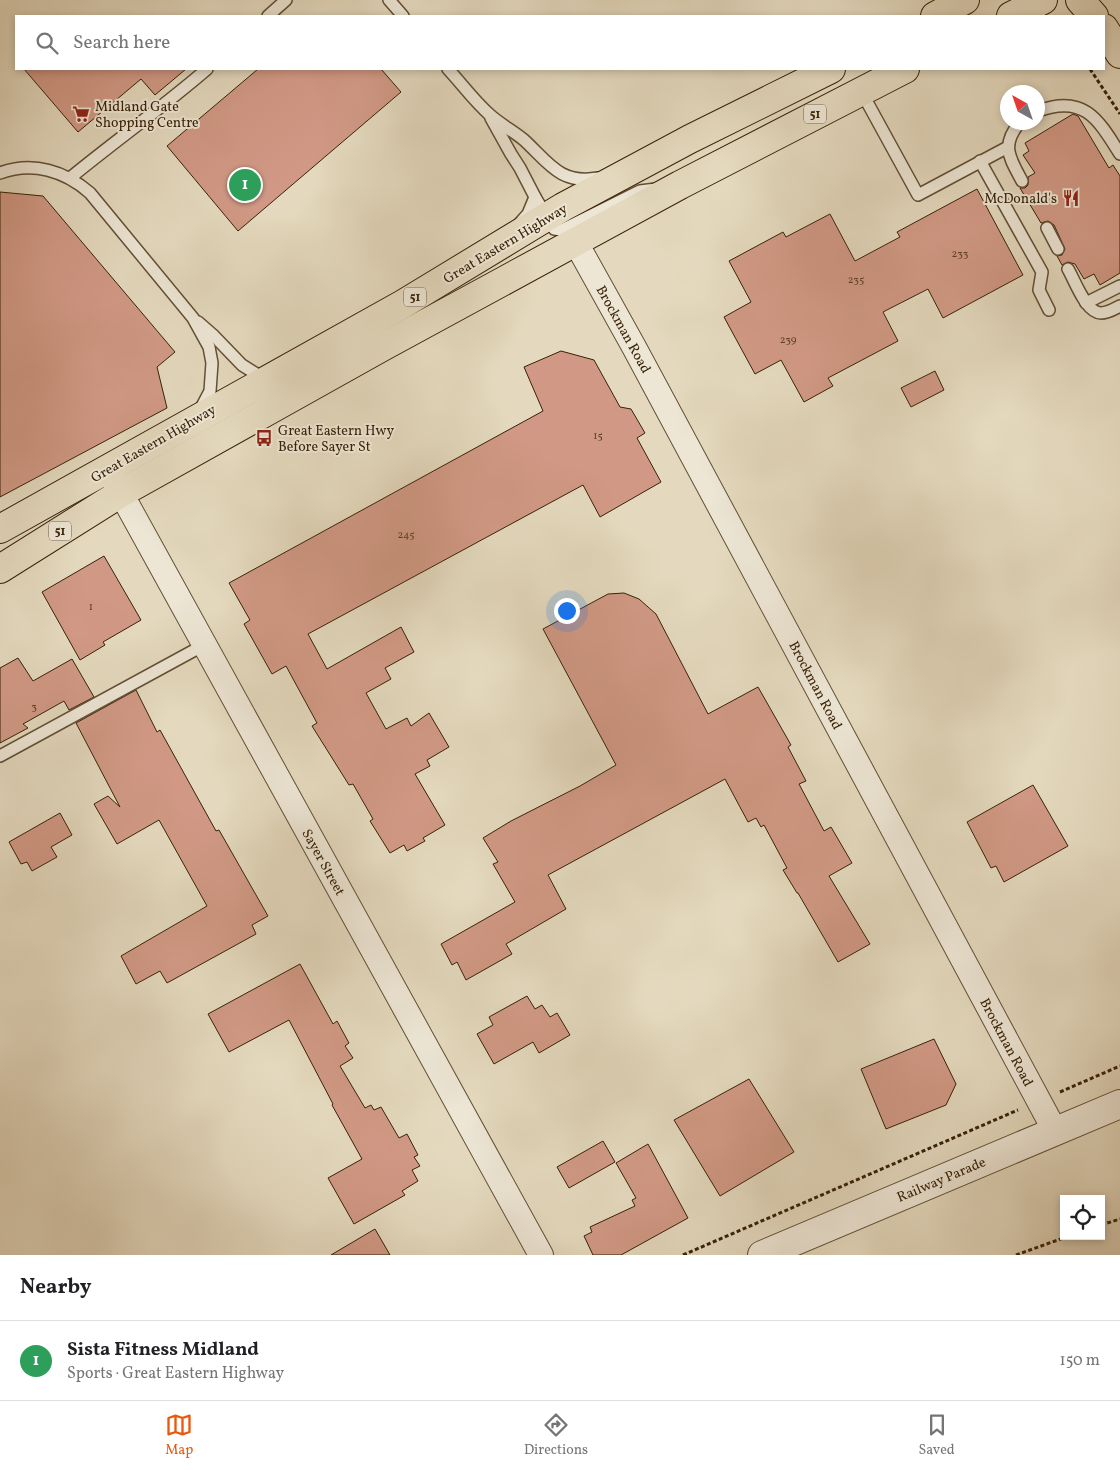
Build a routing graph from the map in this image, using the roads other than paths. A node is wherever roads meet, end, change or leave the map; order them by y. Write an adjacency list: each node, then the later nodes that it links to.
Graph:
1 (286, 0): 7 (lane)
2 (389, 0): 8 (lane)
3 (941, 0): 9 (main road)
4 (965, 0): 10 (main road)
5 (1044, 0): 11 (main road)
6 (1080, 0): 12 (main road)
7 (269, 15)
8 (402, 15)
9 (927, 15)
10 (937, 15)
11 (1013, 15)
12 (1093, 15)
13 (1105, 30): 14 (main road)
14 (1120, 54)
15 (206, 70): 28 (lane)
16 (449, 70): 21 (lane)
17 (829, 70): 27 (main road, Great Eastern Highway / 51)
18 (903, 70): 19 (main road, Great Eastern Highway / 51)
19 (860, 91): 25 (lane); 30 (main road, Great Eastern Highway / 51)
20 (1045, 108): 24 (lane)
21 (489, 114): 27 (lane); 31 (lane)
22 (1014, 130): 23 (lane)
23 (1008, 148): 25 (lane); 29 (lane)
24 (1120, 154)
25 (980, 161): 39 (lane)
26 (0, 173): 28 (lane)
27 (627, 173): 31 (main road, Great Eastern Highway / 51)
28 (70, 178): 40 (lane)
29 (1022, 181)
30 (680, 185): 31 (lane); 33 (main road, Great Eastern Highway / 51)
31 (541, 207): 41 (main road, Great Eastern Highway / 51)
32 (1047, 228): 34 (lane)
33 (575, 241): 44 (main road, Great Eastern Highway / 51); 50 (street, Brockman Road)
34 (1058, 249)
35 (1068, 269): 37 (lane)
36 (1120, 286): 37 (lane)
37 (1086, 303): 38 (lane)
38 (1120, 306)
39 (1049, 310)
40 (193, 318): 41 (lane); 42 (lane)
41 (266, 380): 42 (main road, Great Eastern Highway / 51)
42 (194, 420): 43 (main road, Great Eastern Highway / 51)
43 (108, 469): 44 (street, Sayer Street); 45 (main road, Great Eastern Highway / 51)
44 (121, 493): 46 (main road, 51); 47 (street, Sayer Street)
45 (0, 529)
46 (0, 569)
47 (204, 645): 48 (lane); 51 (street, Sayer Street)
48 (0, 756)
49 (1120, 1104): 50 (street, Railway Parade)
50 (1055, 1131): 52 (street, Railway Parade)
51 (541, 1255)
52 (762, 1255)

